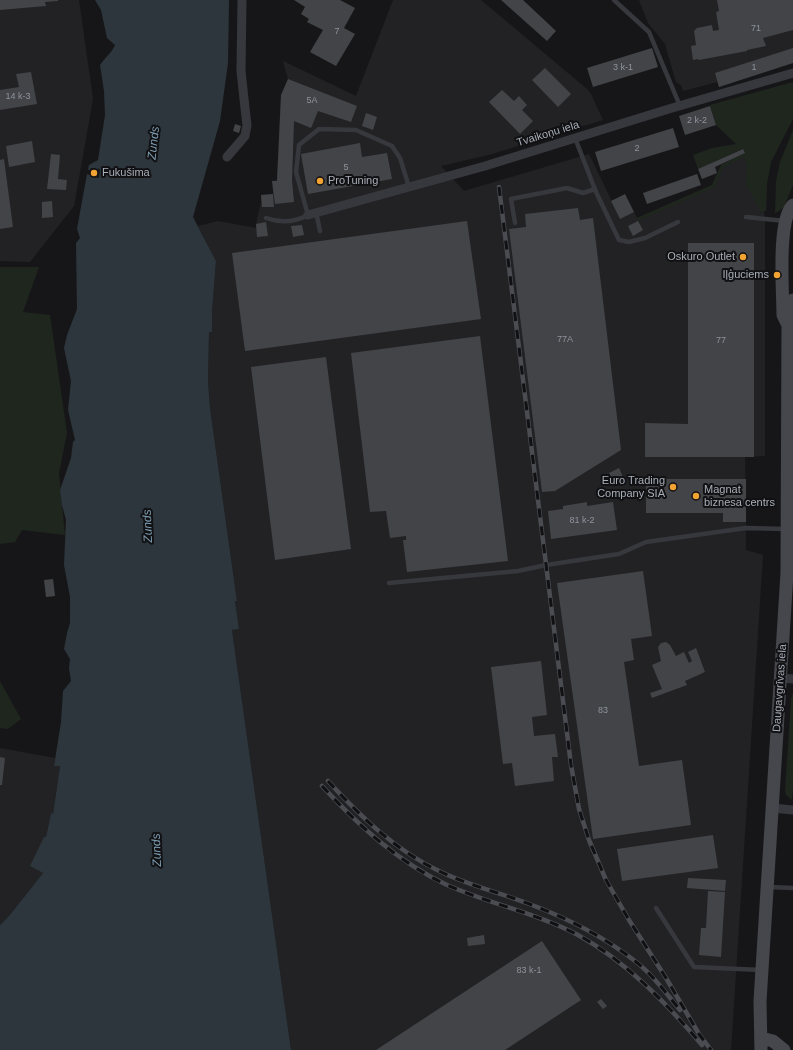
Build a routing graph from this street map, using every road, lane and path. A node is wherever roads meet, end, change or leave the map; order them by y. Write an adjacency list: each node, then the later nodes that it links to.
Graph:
1 (242, 0): 6 (street)
2 (614, 0): 4 (lane)
3 (793, 73): 4 (street, Tvaikoņu iela)
4 (680, 106): 5 (street, Tvaikoņu iela)
5 (575, 138): 7 (street, Tvaikoņu iela); 8 (lane)
6 (227, 157)
7 (409, 187): 10 (street, Tvaikoņu iela); 10 (lane)
8 (595, 189): 14 (lane); 15 (lane)
9 (793, 205): 13 (main road, Daugavgrīvas iela)
10 (312, 214): 12 (lane); 16 (lane)
11 (746, 217): 13 (lane)
12 (266, 218)
13 (785, 221): 18 (main road, Daugavgrīvas iela)
14 (678, 222)
15 (515, 224)
16 (320, 231)
17 (793, 300): 18 (main road, Daugavgrīvas iela)
18 (788, 325): 19 (main road, Daugavgrīvas iela)
19 (788, 529): 20 (main road, Daugavgrīvas iela); 21 (lane)
20 (790, 573): 22 (main road, Daugavgrīvas iela)
21 (389, 583)
22 (787, 678): 23 (main road, Daugavgrīvas iela)
23 (772, 808): 24 (street); 25 (main road, Daugavgrīvas iela)
24 (793, 810)
25 (767, 887): 26 (lane); 28 (main road, Daugavgrīvas iela)
26 (793, 888)
27 (656, 908): 28 (lane)
28 (762, 970): 29 (main road, Daugavgrīvas iela)
29 (761, 1044): 30 (main road)
30 (784, 1050)

